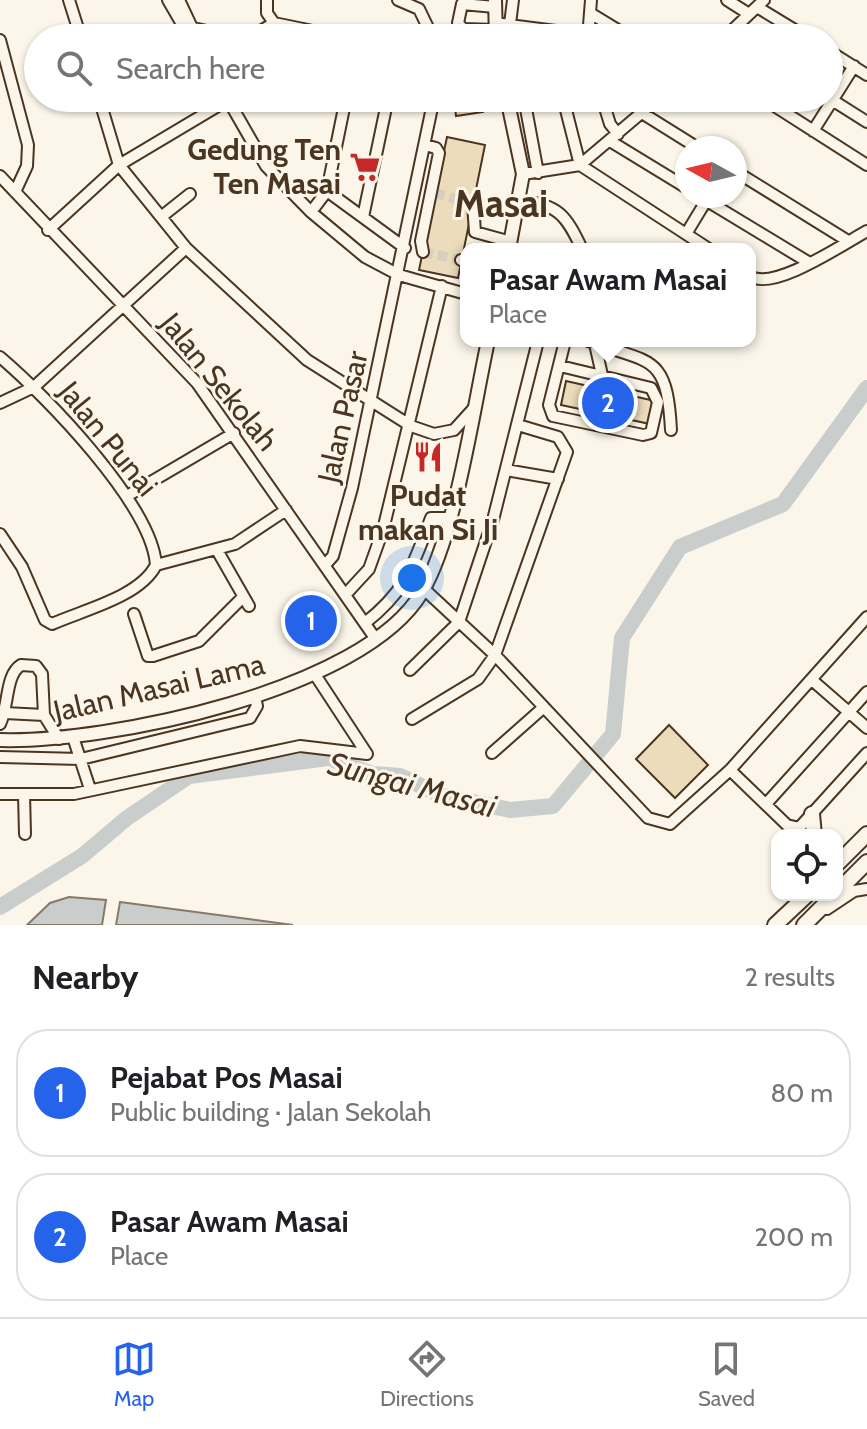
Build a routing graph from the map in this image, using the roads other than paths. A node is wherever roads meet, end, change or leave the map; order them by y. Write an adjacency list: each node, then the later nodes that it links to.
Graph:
1 (69, 0): 13 (street)
2 (168, 0): 14 (street)
3 (179, 0): 15 (street)
4 (267, 0): 12 (street)
5 (398, 0): 17 (street)
6 (513, 0): 20 (street)
7 (591, 0): 11 (street)
8 (727, 0): 10 (street)
9 (495, 3): 18 (street); 19 (main road)
10 (757, 7): 23 (street); 24 (street)
11 (590, 13): 21 (street); 22 (street)
12 (274, 23): 16 (street)
13 (77, 24)
14 (185, 24)
15 (189, 24)
16 (279, 24)
17 (426, 24)
18 (459, 24)
19 (495, 24)
20 (510, 24)
21 (589, 24)
22 (608, 24)
23 (741, 24)
24 (785, 24)
25 (0, 40): 57 (street)
26 (843, 59): 27 (street)
27 (854, 66): 28 (street); 29 (street)
28 (867, 75)
29 (843, 82)
30 (843, 107): 44 (street)
31 (103, 112): 49 (street)
32 (206, 112): 49 (street)
33 (235, 112): 65 (street)
34 (343, 112): 58 (street)
35 (385, 112): 67 (street)
36 (431, 112): 48 (street, Jalan Pasar)
37 (510, 112): 53 (main road)
38 (527, 112): 52 (street)
39 (567, 112): 50 (street)
40 (606, 112): 47 (street)
41 (784, 112): 45 (street)
42 (824, 112): 45 (street)
43 (642, 113): 46 (street); 47 (street)
44 (867, 122)
45 (813, 131): 51 (street)
46 (679, 136)
47 (614, 138): 50 (street); 56 (street)
48 (425, 145): 77 (street, Jalan Pasar); 78 (street)
49 (119, 165): 66 (street); 68 (street)
50 (580, 165): 52 (street); 70 (street)
51 (867, 165)
52 (538, 173): 53 (street)
53 (523, 174): 61 (main road)
54 (0, 176): 57 (street, Jalan Sekolah)
55 (747, 178): 71 (street)
56 (675, 180)
57 (12, 190): 60 (street); 68 (street, Jalan Sekolah)
58 (327, 191): 65 (street); 67 (street)
59 (190, 194): 66 (street)
60 (0, 197)
61 (520, 201): 73 (main road); 74 (street)
62 (473, 204): 72 (street)
63 (699, 208): 70 (street)
64 (722, 208): 79 (street)
65 (311, 212): 80 (street)
66 (161, 217): 76 (street)
67 (363, 217): 77 (street)
68 (48, 230): 84 (street, Jalan Sekolah)
69 (867, 231): 71 (street)
70 (686, 234): 75 (street)
71 (848, 241): 79 (street)
72 (505, 243)
73 (510, 243)
74 (579, 243)
75 (700, 243)
76 (186, 248): 84 (street); 94 (street)
77 (405, 248): 80 (street, Jalan Pasar)
78 (423, 252)
79 (808, 262): 81 (street)
80 (399, 275): 82 (street); 94 (street, Jalan Pasar)
81 (756, 277)
82 (442, 286): 83 (street); 98 (street)
83 (460, 292)
84 (125, 305): 93 (street); 100 (street, Jalan Sekolah)
85 (487, 347): 96 (main road, Jalan Masai Lama)
86 (536, 347): 97 (street)
87 (564, 347): 91 (street)
88 (594, 347): 92 (street)
89 (607, 347): 99 (street)
90 (0, 357): 93 (street, Jalan Punai)
91 (560, 366): 92 (street); 92 (street)
92 (602, 375)
93 (34, 387): 95 (street); 103 (street, Jalan Punai)
94 (372, 400): 98 (street); 109 (street, Jalan Pasar)
95 (0, 403)
96 (473, 409): 98 (street); 105 (main road, Jalan Masai Lama)
97 (518, 425): 101 (street); 102 (street)
98 (411, 426): 111 (street)
99 (671, 430)
100 (234, 433): 103 (street); 104 (street, Jalan Sekolah)
101 (506, 470): 102 (street); 114 (street)
102 (558, 479): 117 (street)
103 (127, 496): 108 (street, Jalan Punai)
104 (286, 510): 107 (street); 109 (street, Jalan Sekolah)
105 (448, 518): 110 (main road, Jalan Masai Lama); 115 (street)
106 (0, 534): 108 (street)
107 (217, 550): 108 (street); 112 (street)
108 (156, 565)
109 (325, 565): 111 (street, Jalan Sekolah)
110 (424, 589): 114 (street); 116 (main road, Jalan Masai Lama)
111 (345, 595): 115 (street, Jalan Sekolah)
112 (134, 614)
113 (867, 617): 120 (street)
114 (459, 622): 117 (street); 118 (street)
115 (365, 623): 116 (street, Jalan Sekolah)
116 (375, 638): 119 (main road, Jalan Masai Lama)
117 (495, 655): 123 (street); 127 (street)
118 (410, 670)
119 (314, 673): 122 (main road, Jalan Masai Lama); 138 (street)
120 (812, 680): 125 (street); 137 (street)
121 (867, 692): 125 (street)
122 (255, 697): 130 (main road, Jalan Masai Lama); 136 (street)
123 (544, 707): 133 (street); 137 (street)
124 (5, 713): 126 (street); 126 (street); 128 (street)
125 (850, 713): 129 (street); 141 (street)
126 (44, 715): 131 (street)
127 (412, 719)
128 (0, 724)
129 (867, 728)
130 (73, 737): 131 (main road, Jalan Masai Lama); 136 (street)
131 (59, 739): 132 (main road, Jalan Masai Lama)
132 (0, 740)
133 (492, 753)
134 (867, 753): 142 (street)
135 (0, 757): 136 (street)
136 (81, 759): 138 (street)
137 (730, 770): 141 (street)
138 (90, 789): 140 (street)
139 (0, 794): 140 (street)
140 (24, 794): 144 (street)
141 (766, 804): 142 (street)
142 (812, 814): 143 (highway)
143 (813, 829)
144 (25, 834)
145 (867, 834): 146 (highway)
146 (843, 858)
147 (867, 862): 148 (highway)
148 (843, 885)
149 (867, 889): 153 (street)
150 (801, 901): 152 (highway)
151 (827, 901): 153 (highway)
152 (775, 925)
153 (804, 925)

